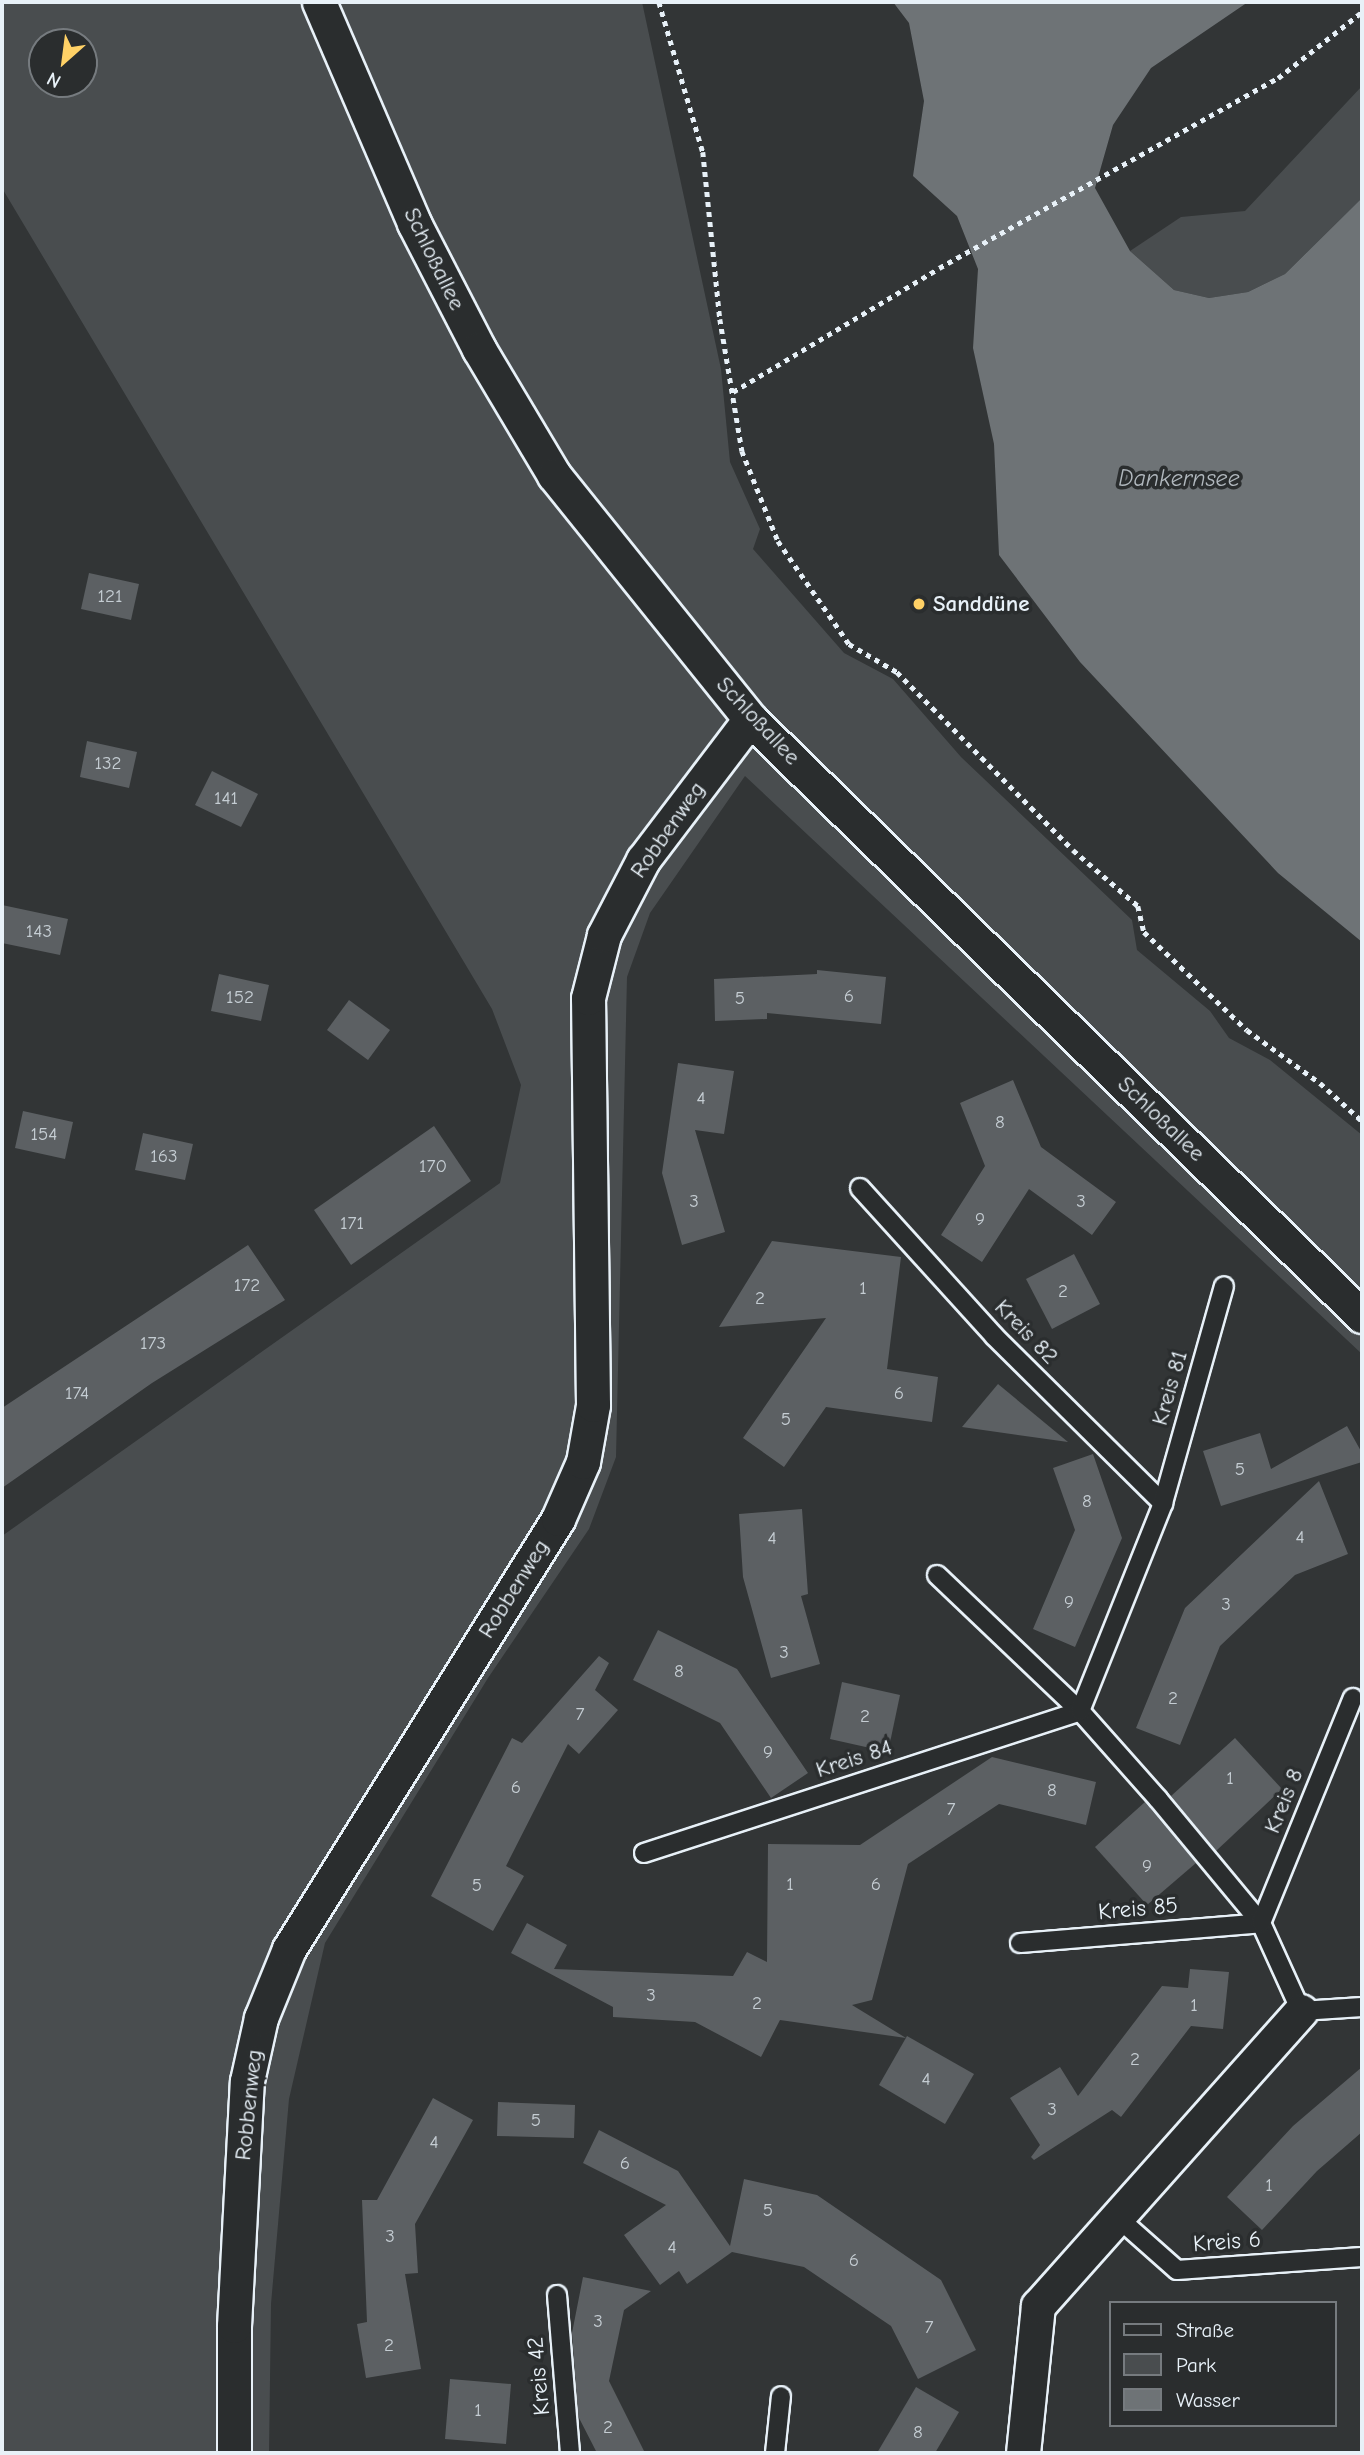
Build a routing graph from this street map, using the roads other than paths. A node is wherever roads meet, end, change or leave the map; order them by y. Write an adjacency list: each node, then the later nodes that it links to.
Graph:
1 (319, 2): 2 (street, Schloßallee)
2 (750, 719): 5 (street, Schloßallee); 19 (street, Robbenweg)
3 (860, 1188): 6 (lane, Kreis 82)
4 (1224, 1286): 6 (lane, Kreis 81)
5 (1362, 1316)
6 (1163, 1503): 9 (lane, Kreis 81)
7 (937, 1575): 9 (lane)
8 (1353, 1698): 11 (lane, Kreis 8)
9 (1080, 1711): 10 (lane, Kreis 84); 11 (lane)
10 (644, 1853)
11 (1261, 1923): 12 (lane, Kreis 85); 14 (lane)
12 (1020, 1943)
13 (1362, 2007): 14 (lane)
14 (1301, 2011): 15 (street)
15 (1116, 2216): 16 (lane, Kreis 6); 22 (street)
16 (1362, 2257)
17 (557, 2295): 20 (lane, Kreis 42)
18 (781, 2396): 21 (lane)
19 (234, 2453)
20 (570, 2453)
21 (775, 2453)
22 (1023, 2453)

